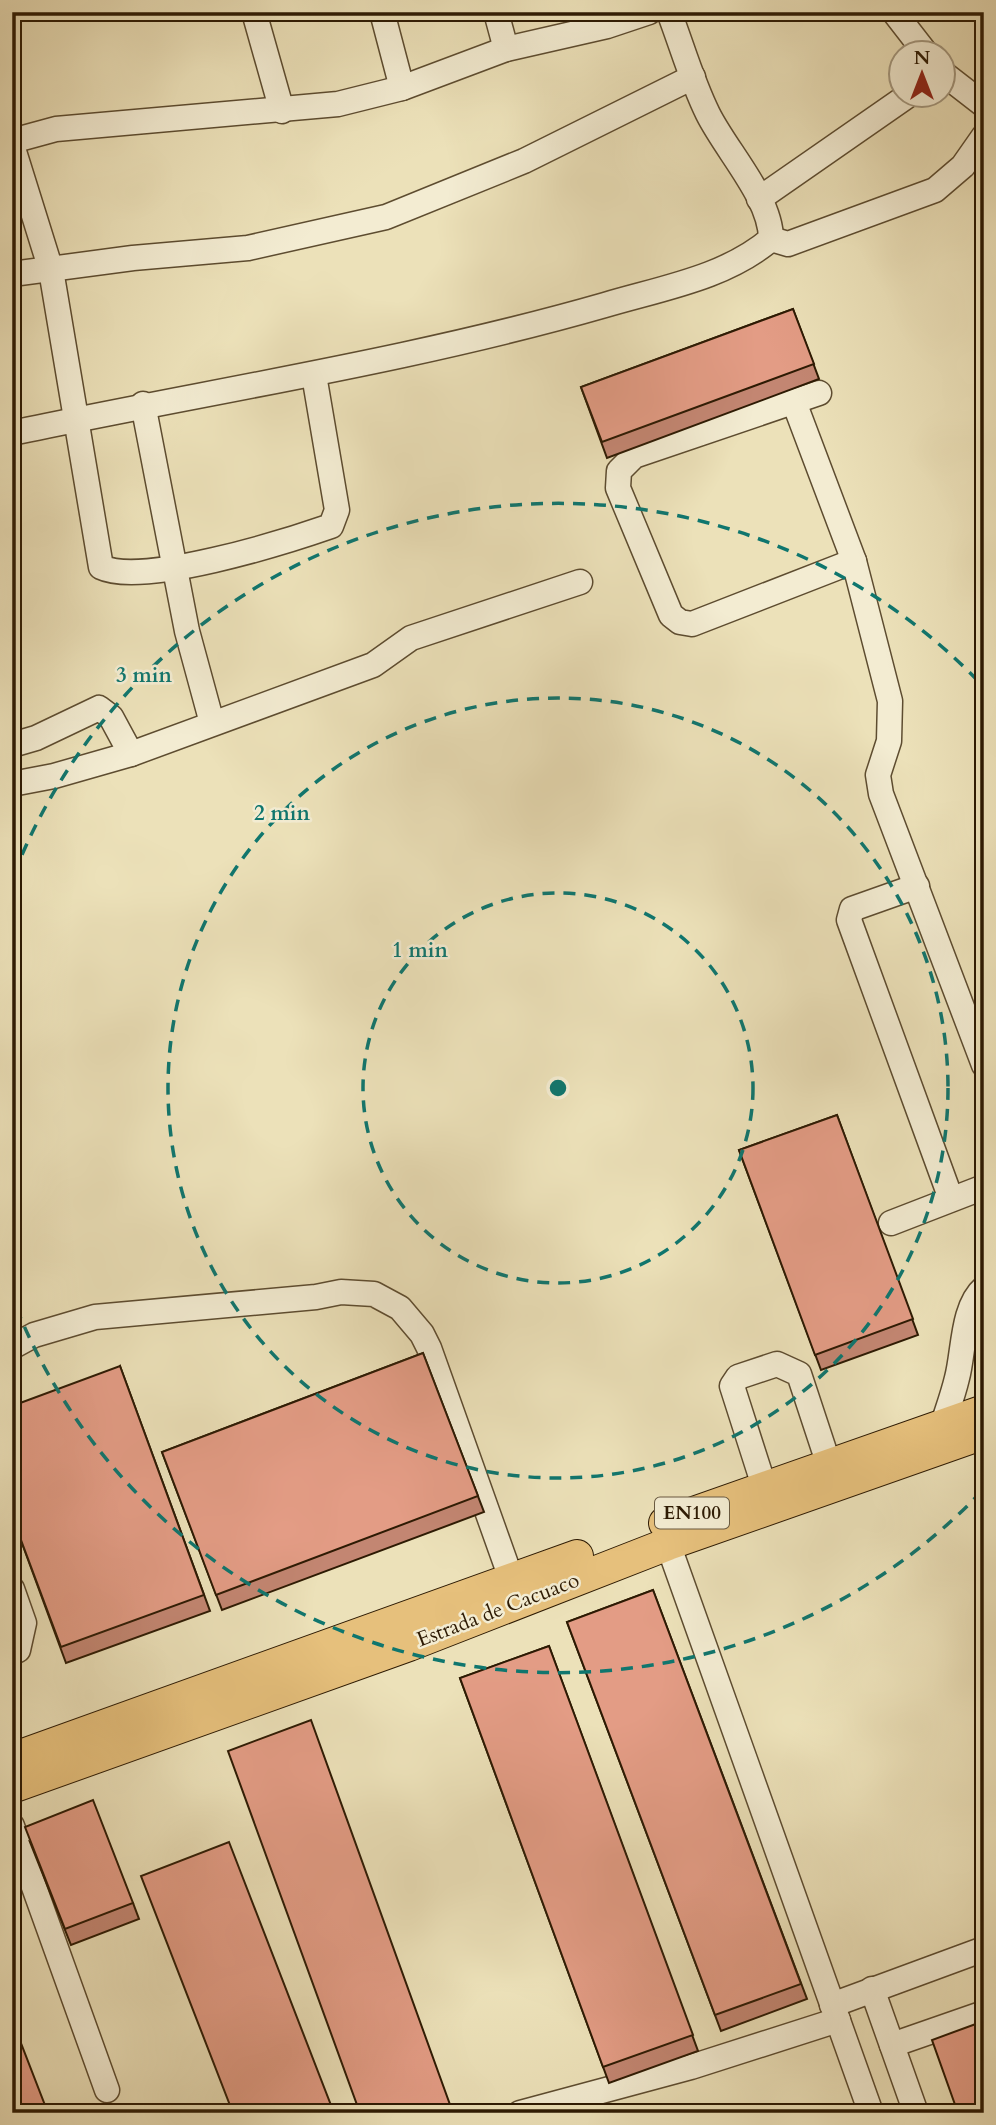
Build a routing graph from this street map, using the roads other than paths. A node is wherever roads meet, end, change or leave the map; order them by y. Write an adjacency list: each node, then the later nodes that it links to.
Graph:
1 (254, 12): 14 (street)
2 (382, 12): 11 (street)
3 (496, 12): 8 (street)
4 (649, 12): 8 (street)
5 (669, 12): 9 (street)
6 (894, 12): 7 (street)
7 (914, 38)
8 (506, 48): 11 (street)
9 (693, 77): 17 (street); 19 (street)
10 (958, 86): 12 (street)
11 (402, 88): 14 (street)
12 (984, 106)
13 (891, 108): 17 (street)
14 (282, 111): 16 (street)
15 (984, 136): 18 (street)
16 (12, 143): 19 (street)
17 (760, 199): 18 (street)
18 (771, 240): 21 (street)
19 (51, 270): 20 (street); 25 (street)
20 (12, 274)
21 (314, 375): 24 (street); 28 (street)
22 (818, 393): 23 (street)
23 (794, 402): 27 (street); 27 (street)
24 (143, 404): 25 (street); 28 (street)
25 (76, 419): 26 (street); 28 (street)
26 (12, 433)
27 (854, 561): 34 (street)
28 (173, 568): 30 (street)
29 (580, 582): 30 (street)
30 (212, 723): 32 (street)
31 (12, 745): 32 (street)
32 (131, 754): 33 (street)
33 (12, 783)
34 (917, 886): 35 (street); 37 (street)
35 (984, 1065)
36 (984, 1187): 37 (street)
37 (951, 1199): 38 (street)
38 (891, 1223)
39 (984, 1288): 42 (street)
40 (12, 1348): 47 (street)
41 (984, 1411): 42 (main road, Estrada de Cacuaco / EN100)
42 (943, 1427): 44 (main road, Estrada de Cacuaco / EN100)
43 (984, 1433): 46 (main road, Estrada de Cacuaco / EN100)
44 (829, 1465): 45 (main road, Estrada de Cacuaco / EN100); 45 (street)
45 (764, 1486): 47 (main road, Estrada de Cacuaco / EN100)
46 (668, 1544): 51 (main road, Estrada de Cacuaco / EN100); 55 (street)
47 (512, 1581): 50 (main road, Estrada de Cacuaco / EN100)
48 (12, 1589): 49 (street)
49 (12, 1653)
50 (12, 1759)
51 (12, 1787)
52 (12, 1826): 58 (street)
53 (984, 1949): 54 (street)
54 (872, 1989): 55 (street); 57 (street)
55 (835, 2013): 59 (street); 60 (street)
56 (984, 2013): 57 (street)
57 (892, 2045): 61 (street)
58 (107, 2090)
59 (520, 2113)
60 (871, 2113)
61 (916, 2113)

